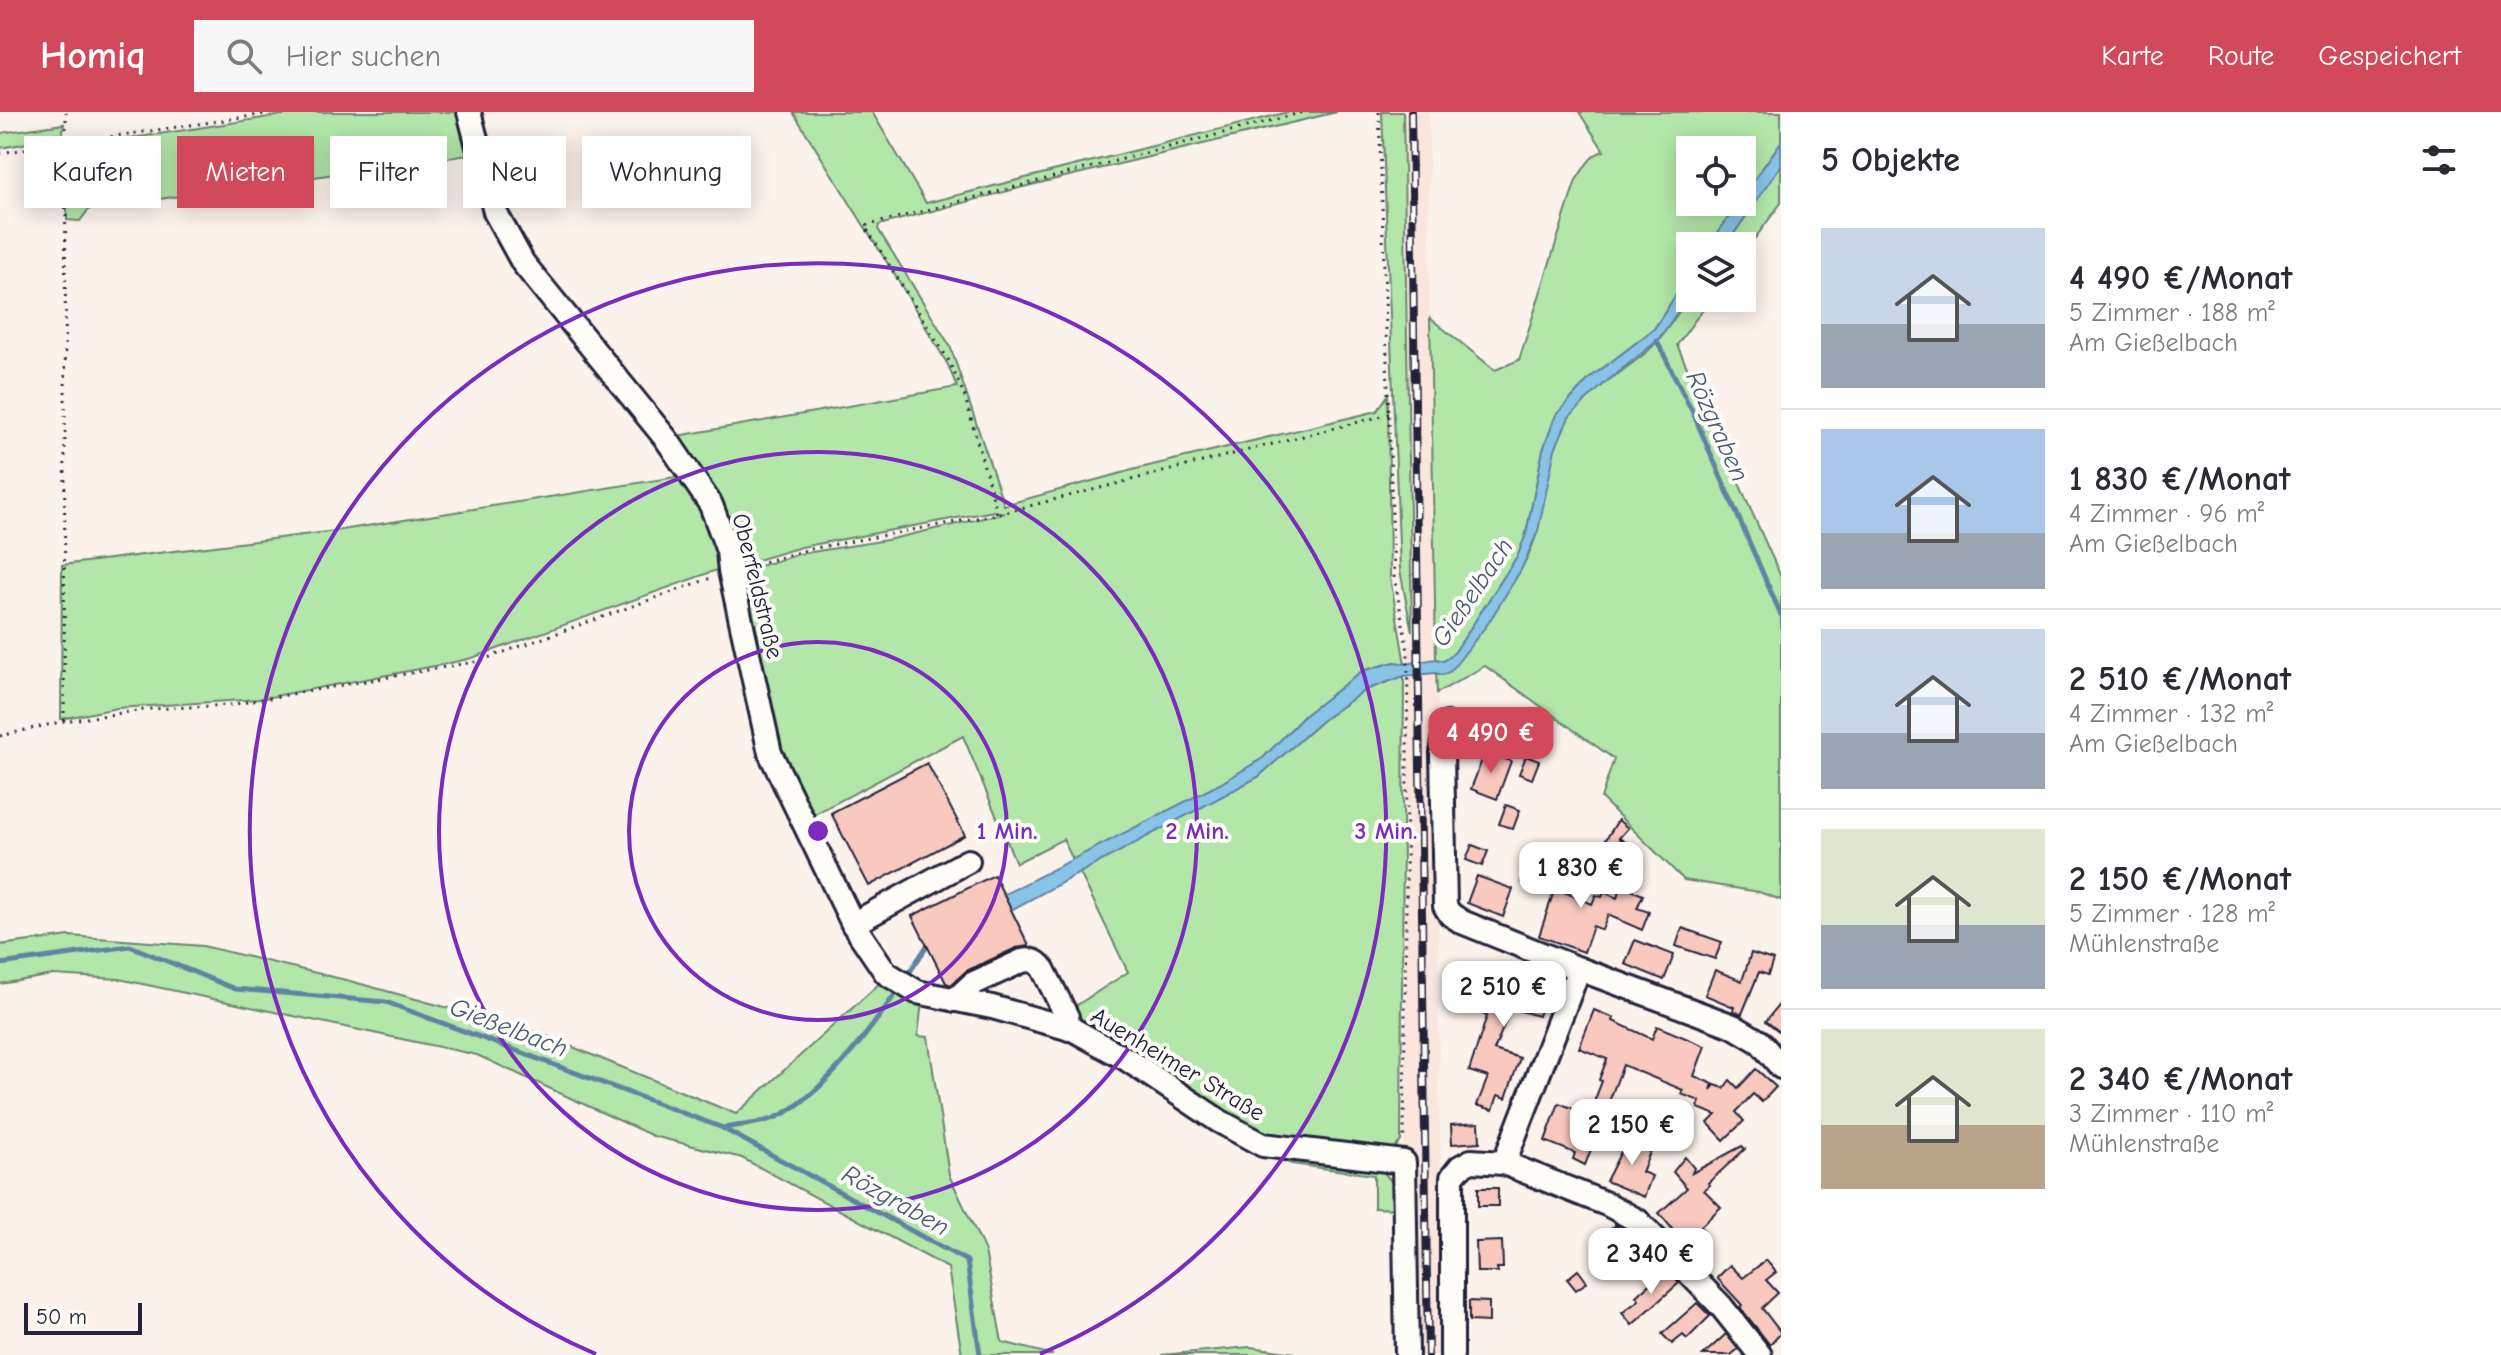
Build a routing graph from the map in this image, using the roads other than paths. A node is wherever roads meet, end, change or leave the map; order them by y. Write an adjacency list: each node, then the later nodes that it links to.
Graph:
1 (469, 112): 4 (street, Oberfeldstraße)
2 (1447, 724): 5 (street)
3 (968, 861): 4 (street)
4 (853, 924): 6 (street, Oberfeldstraße)
5 (1579, 969): 9 (street); 10 (street)
6 (886, 973): 7 (street, Auenheimer Straße)
7 (955, 1000): 8 (street, Auenheimer Straße); 8 (street)
8 (1069, 1029): 11 (street, Auenheimer Straße)
9 (1781, 1067)
10 (1504, 1163): 12 (street); 13 (street)
11 (1407, 1355)
12 (1452, 1355)
13 (1760, 1355)

